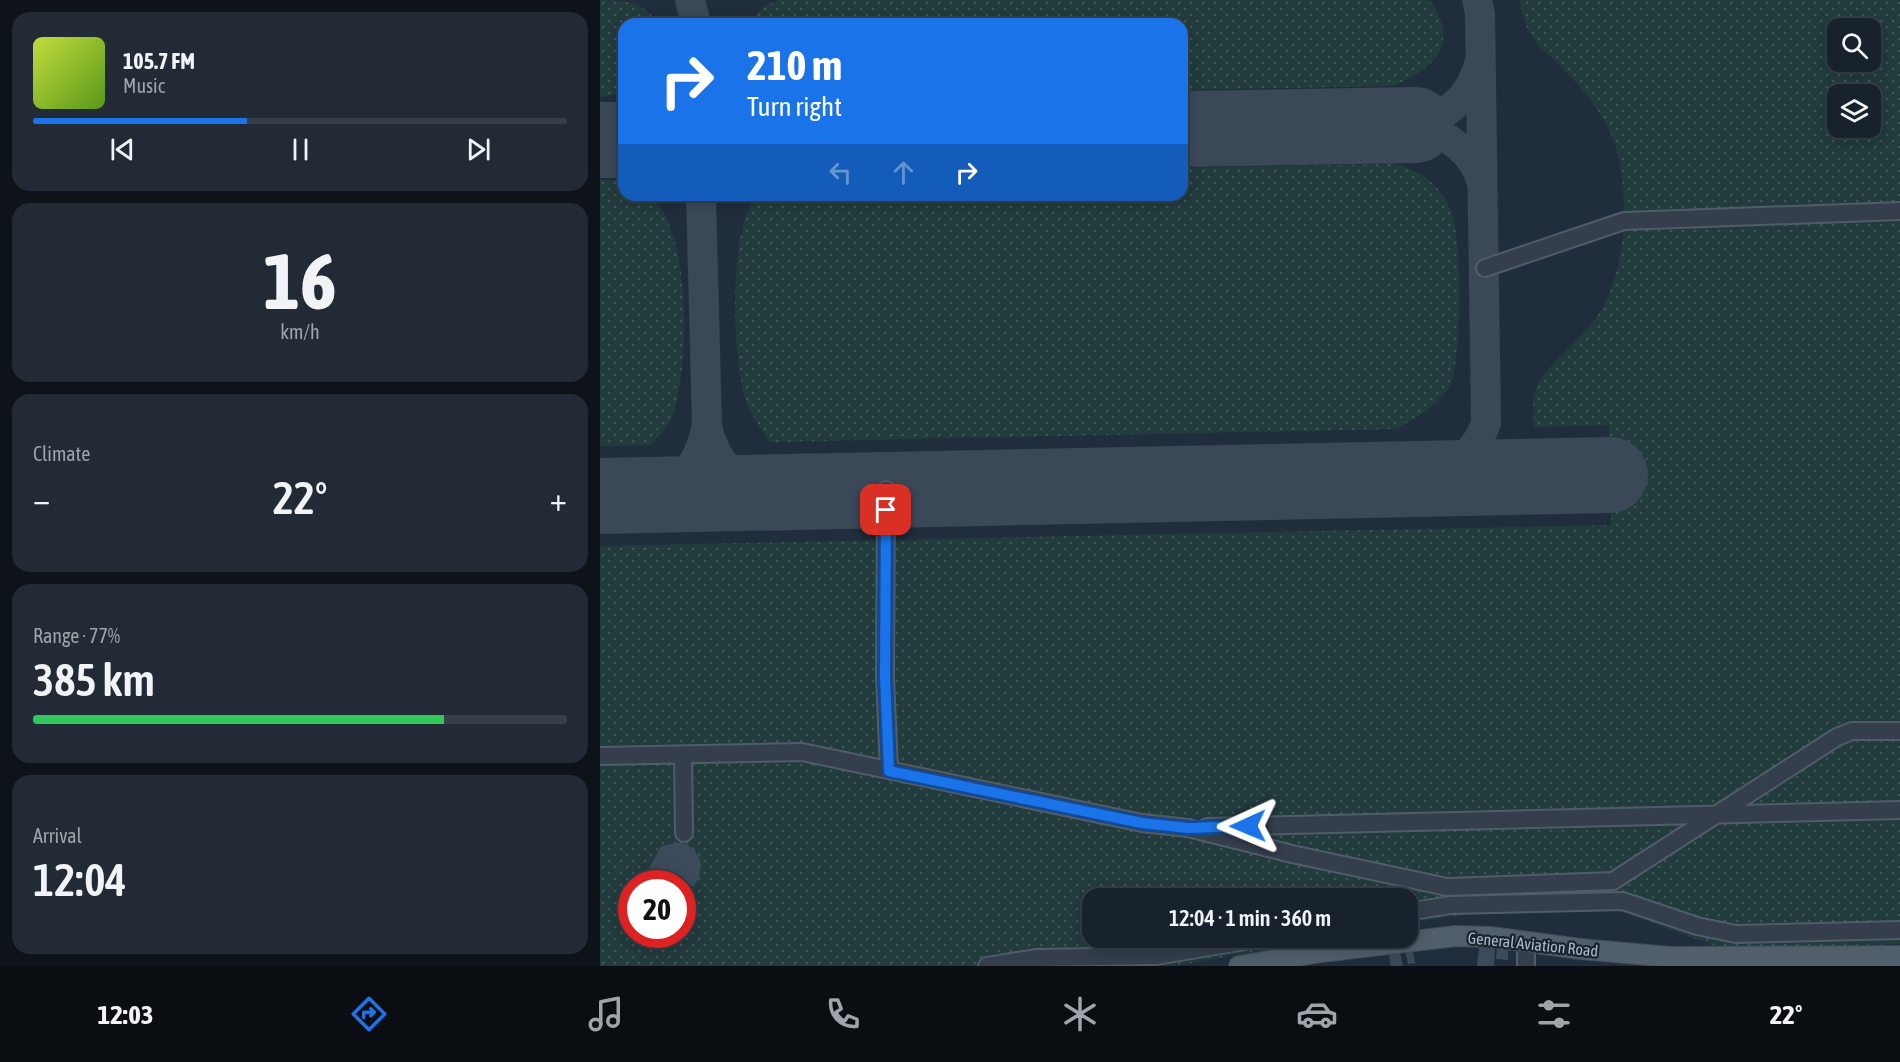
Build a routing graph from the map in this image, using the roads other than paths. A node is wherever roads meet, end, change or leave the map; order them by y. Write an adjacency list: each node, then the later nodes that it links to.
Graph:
1 (1900, 211): 2 (street)
2 (1485, 268)
3 (886, 490): 7 (street)
4 (1900, 731): 9 (street)
5 (683, 755): 6 (street); 7 (street); 11 (street)
6 (600, 756)
7 (889, 771): 10 (street)
8 (1900, 810): 9 (street)
9 (1715, 815): 10 (street); 10 (street)
10 (1188, 828)
11 (684, 833)
12 (1418, 910): 13 (street)
13 (1900, 930)
14 (1526, 942): 17 (main road, General Aviation Road); 19 (main road, General Aviation Road); 20 (street)
15 (1204, 948): 18 (street)
16 (1900, 956): 17 (main road, General Aviation Road)
17 (1664, 961)
18 (987, 966)
19 (1239, 966)
20 (1526, 966)

